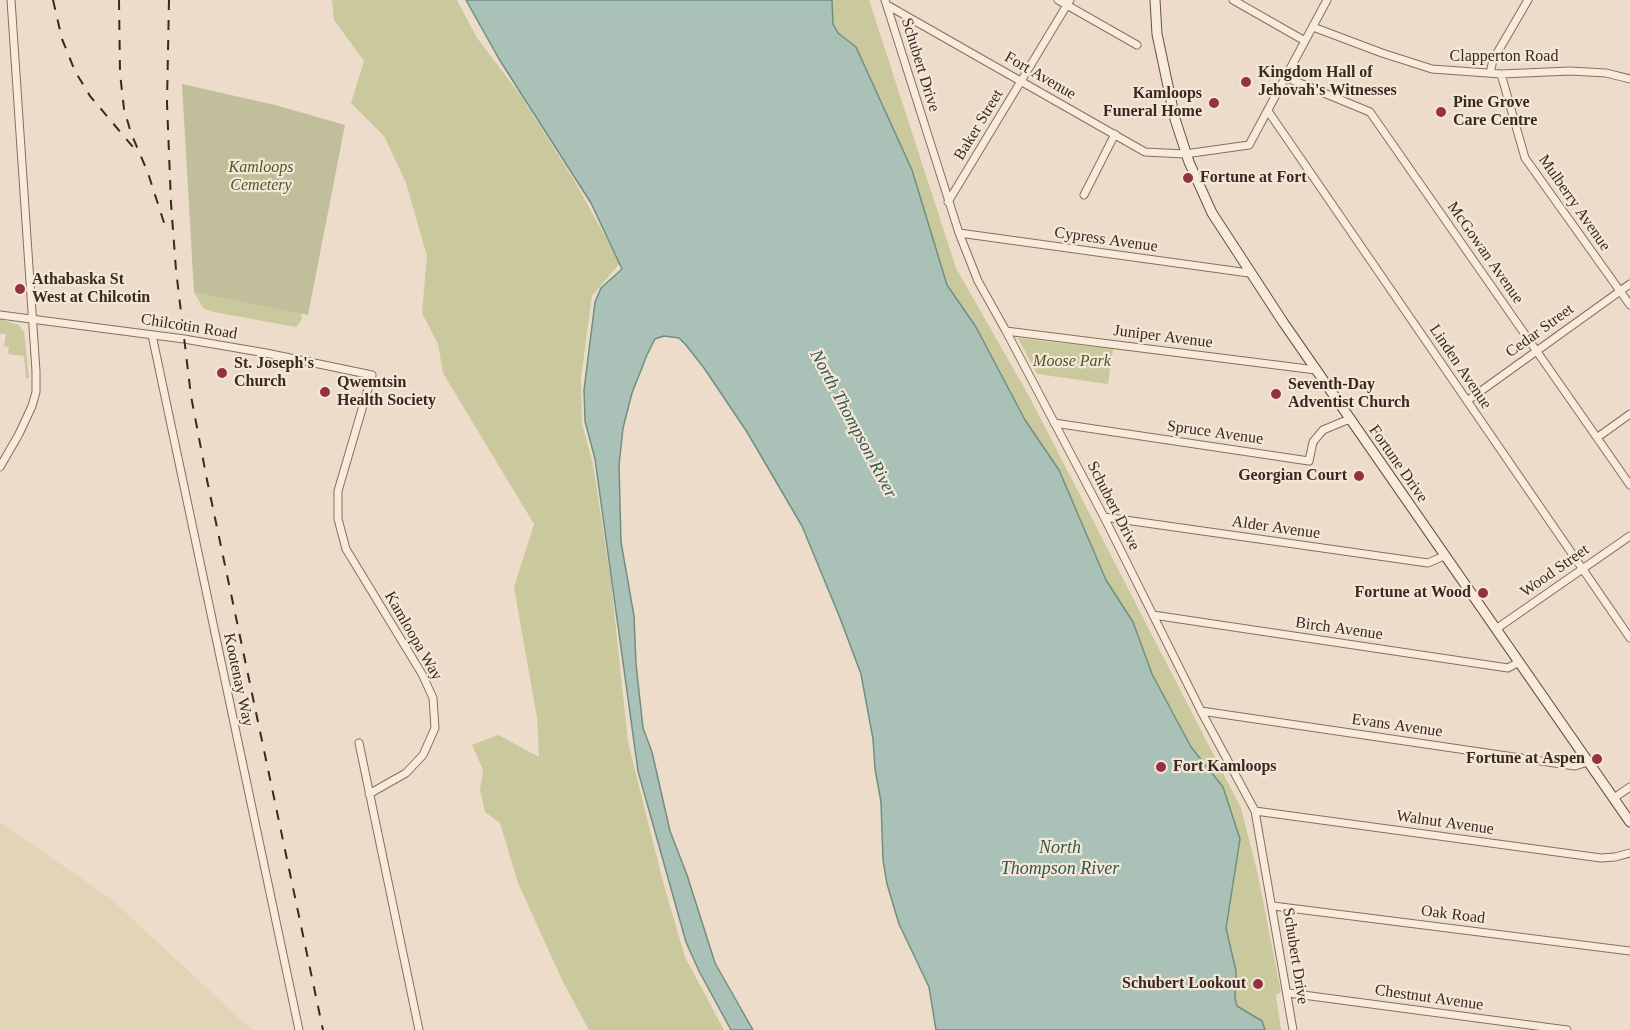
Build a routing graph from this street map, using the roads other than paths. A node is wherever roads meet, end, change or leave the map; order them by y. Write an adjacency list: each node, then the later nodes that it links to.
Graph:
1 (11, 0): 28 (street)
2 (1058, 0): 8 (street)
3 (1155, 0): 19 (main road, Fortune Drive)
4 (1233, 0): 10 (street)
5 (1328, 0): 9 (street)
6 (1528, 0): 12 (street)
7 (886, 2): 16 (street, Fort Avenue); 21 (street, Schubert Drive)
8 (1069, 3): 11 (street); 16 (street, Baker Street)
9 (1313, 27): 10 (street); 12 (street, Clapperton Road)
10 (1305, 41): 14 (street)
11 (1137, 45)
12 (1490, 73): 13 (street, Clapperton Road)
13 (1501, 74): 15 (street, Clapperton Road); 25 (street, Mulberry Avenue)
14 (1285, 77): 17 (street); 31 (street, McGowan Avenue)
15 (1630, 79)
16 (1022, 81): 18 (street, Fort Avenue); 21 (street, Baker Street)
17 (1268, 111): 19 (street, Fort Avenue); 34 (street, Linden Avenue)
18 (1115, 134): 19 (street, Fort Avenue); 20 (street)
19 (1185, 154): 23 (main road, Fortune Drive)
20 (1084, 195)
21 (948, 202): 22 (street, Schubert Drive)
22 (958, 233): 23 (street, Cypress Avenue); 29 (street, Schubert Drive)
23 (1249, 273): 32 (main road, Fortune Drive)
24 (1630, 284): 25 (street, Cedar Street)
25 (1620, 291): 26 (street, Mulberry Avenue); 31 (street, Cedar Street)
26 (1630, 305)
27 (0, 315): 28 (street, Chilcotin Road)
28 (33, 319): 30 (street, Chilcotin Road); 39 (street)
29 (1006, 331): 32 (street, Juniper Avenue); 37 (street, Schubert Drive)
30 (152, 335): 33 (street, Chilcotin Road); 61 (street, Kootenay Way)
31 (1537, 350): 34 (street, Cedar Street); 38 (street, McGowan Avenue)
32 (1316, 370): 36 (main road, Fortune Drive)
33 (372, 375): 53 (street, Kamloopa Way)
34 (1467, 401): 44 (street, Linden Avenue)
35 (1630, 414): 38 (street)
36 (1351, 421): 37 (street, Spruce Avenue); 43 (main road, Fortune Drive)
37 (1054, 423): 41 (street, Schubert Drive)
38 (1598, 437): 40 (street, McGowan Avenue)
39 (0, 467)
40 (1630, 485)
41 (1104, 517): 43 (street, Alder Avenue); 45 (street, Schubert Drive)
42 (1630, 536): 44 (street, Wood Street)
43 (1444, 556): 46 (main road, Fortune Drive)
44 (1582, 569): 46 (street, Wood Street); 47 (street, Linden Avenue)
45 (1153, 615): 48 (street, Birch Avenue); 49 (street, Schubert Drive)
46 (1496, 629): 48 (main road, Fortune Drive)
47 (1630, 639)
48 (1519, 662): 51 (main road, Fortune Drive)
49 (1201, 711): 51 (street, Evans Avenue); 55 (street, Schubert Drive)
50 (359, 743): 53 (street)
51 (1588, 762): 54 (main road, Fortune Drive)
52 (1630, 787): 54 (street)
53 (369, 794): 62 (street)
54 (1614, 798): 56 (main road, Fortune Drive)
55 (1255, 811): 57 (street, Walnut Avenue); 58 (street, Schubert Drive)
56 (1630, 822)
57 (1630, 853)
58 (1273, 906): 59 (street, Oak Road); 60 (street, Schubert Drive)
59 (1630, 951)
60 (1288, 993): 63 (street, Schubert Drive); 64 (street, Chestnut Avenue)
61 (299, 1030)
62 (419, 1030)
63 (1293, 1030)
64 (1567, 1030)

